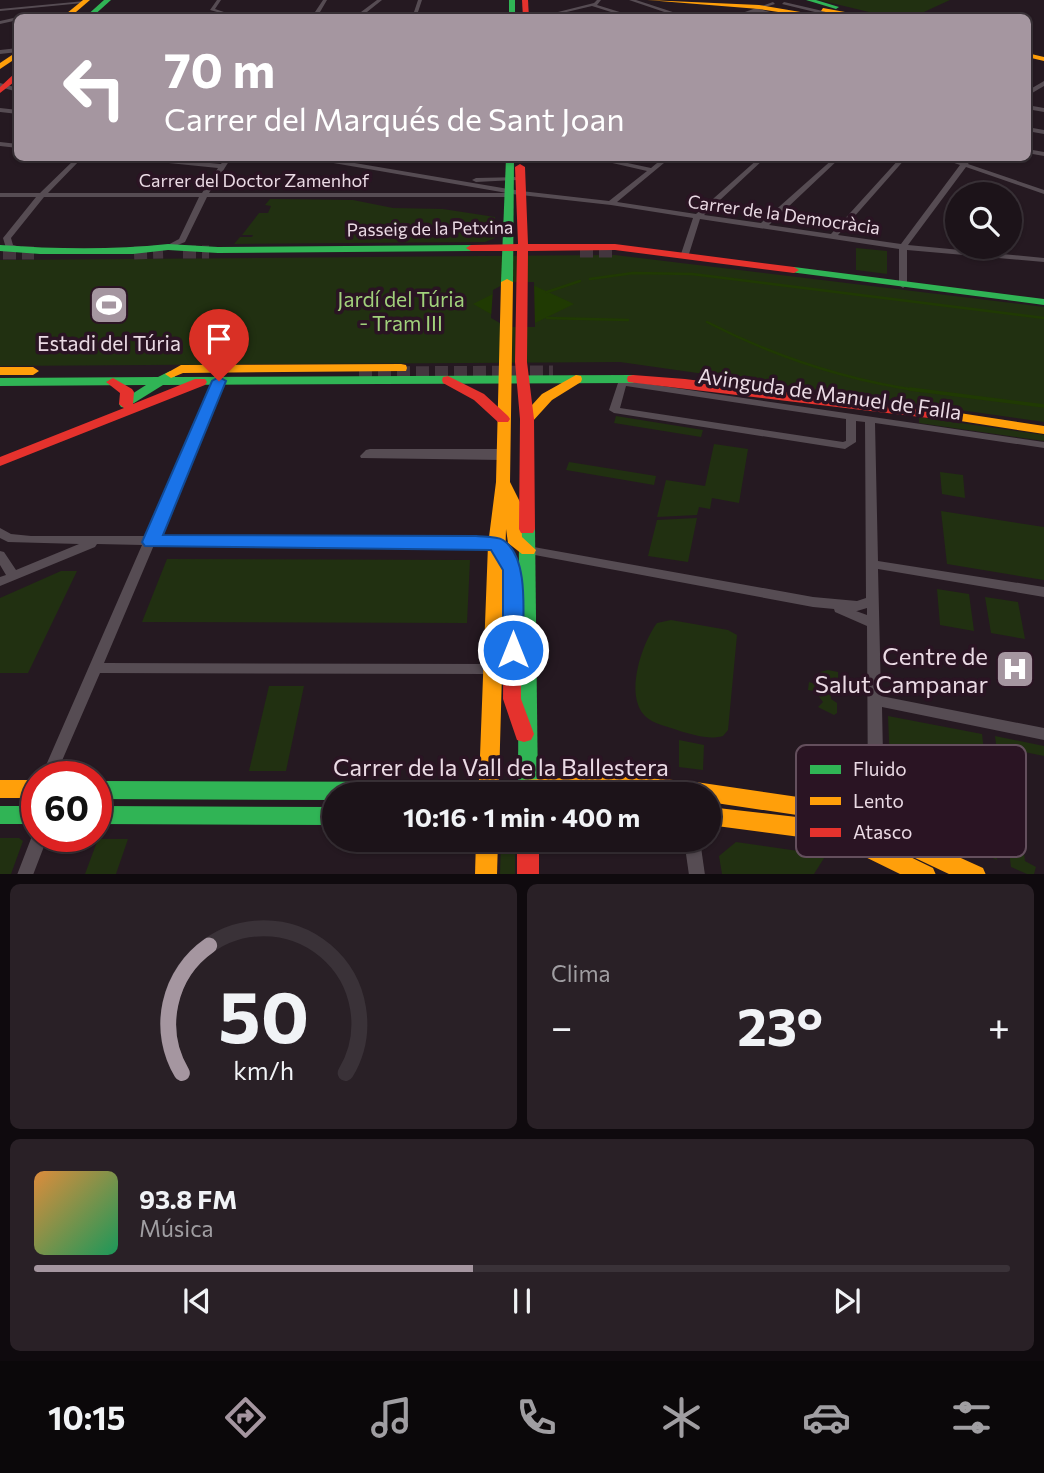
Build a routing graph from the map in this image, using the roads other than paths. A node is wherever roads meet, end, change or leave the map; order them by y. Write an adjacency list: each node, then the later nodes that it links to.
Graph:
1 (48, 0): 8 (street)
2 (219, 0): 16 (street)
3 (380, 0): 17 (street)
4 (599, 0): 9 (street)
5 (631, 0): 22 (street)
6 (650, 0): 10 (main road)
7 (106, 1): 12 (main road)
8 (63, 2): 12 (street); 14 (street)
9 (592, 5): 20 (street); 21 (street)
10 (774, 6): 11 (main road); 23 (street); 24 (main road)
11 (807, 6): 25 (main road)
12 (87, 8): 15 (street)
13 (519, 10): 18 (street); 19 (street)
14 (0, 12)
15 (194, 14)
16 (232, 14)
17 (361, 14)
18 (450, 14)
19 (550, 14)
20 (561, 14)
21 (623, 14)
22 (676, 14)
23 (745, 14)
24 (821, 14)
25 (839, 14)
26 (14, 56): 27 (main road)
27 (0, 69): 28 (main road)
28 (12, 83)
29 (76, 161): 51 (street)
30 (170, 161): 42 (street)
31 (226, 161): 42 (street)
32 (333, 161): 43 (street)
33 (369, 161): 43 (street)
34 (510, 161): 48 (main road)
35 (519, 161): 48 (main road)
36 (611, 161): 44 (street)
37 (663, 161): 44 (street)
38 (759, 161): 56 (street)
39 (834, 161): 57 (street)
40 (900, 161): 58 (street)
41 (967, 161): 49 (street); 60 (street)
42 (222, 166): 54 (street)
43 (367, 167): 45 (street)
44 (652, 170): 55 (street)
45 (445, 180): 46 (street); 48 (street)
46 (459, 182): 47 (street); 52 (street)
47 (491, 187): 48 (street); 53 (street)
48 (514, 187): 53 (street, Carrer del Doctor Zamenhof); 55 (street, Carrer de la Democràcia); 59 (main road); 59 (main road)
49 (1044, 192)
50 (0, 195): 51 (street, Carrer del Doctor Zamenhof)
51 (42, 195): 54 (street, Carrer del Doctor Zamenhof); 61 (street)
52 (456, 196): 53 (street, Carrer del Doctor Zamenhof); 54 (street, Carrer del Doctor Zamenhof)
53 (480, 196)
54 (203, 197): 63 (street)
55 (611, 203): 56 (street, Carrer de la Democràcia)
56 (697, 217): 57 (street, Carrer de la Democràcia); 68 (street)
57 (763, 226): 58 (street, Carrer de la Democràcia)
58 (833, 236): 60 (street, Carrer de la Democràcia)
59 (516, 247): 62 (main road, Passeig de la Petxina); 63 (main road, Passeig de la Petxina); 73 (main road); 82 (main road)
60 (903, 247): 69 (street, Carrer de la Democràcia); 71 (street)
61 (18, 249): 63 (main road, Passeig de la Petxina); 65 (main road, Passeig de la Petxina)
62 (615, 249): 68 (main road, Passeig de la Petxina); 70 (main road, Passeig de la Petxina)
63 (165, 250): 67 (main road, Passeig de la Petxina)
64 (472, 250): 66 (main road, Passeig de la Petxina)
65 (1, 251)
66 (383, 251)
67 (183, 252)
68 (685, 254): 70 (main road, Passeig de la Petxina)
69 (1044, 260)
70 (860, 279): 71 (main road, Passeig de la Petxina)
71 (903, 285): 72 (main road, Passeig de la Petxina)
72 (1044, 302)
73 (500, 362): 78 (main road); 81 (main road)
74 (553, 372): 88 (main road, Avinguda de Manuel de Falla)
75 (359, 373): 78 (main road)
76 (0, 377): 77 (main road)
77 (80, 378): 78 (main road); 85 (main road)
78 (166, 378): 85 (main road); 86 (main road, Avinguda de Manuel de Falla); 87 (main road)
79 (442, 378): 81 (main road, Avinguda de Manuel de Falla); 83 (main road, Avinguda de Manuel de Falla); 90 (main road)
80 (577, 378): 82 (main road, Avinguda de Manuel de Falla); 84 (main road, Avinguda de Manuel de Falla); 91 (main road)
81 (503, 379): 82 (main road, Avinguda de Manuel de Falla); 90 (main road)
82 (523, 379): 91 (main road)
83 (219, 381): 86 (main road, Avinguda de Manuel de Falla); 101 (street)
84 (617, 381): 88 (main road, Avinguda de Manuel de Falla); 89 (street, Avinguda de Manuel de Falla); 89 (street)
85 (113, 382): 87 (main road)
86 (200, 382): 97 (main road)
87 (126, 404): 95 (main road)
88 (937, 415): 93 (main road, Avinguda de Manuel de Falla)
89 (850, 417): 92 (street, Avinguda de Manuel de Falla)
90 (503, 419): 96 (main road)
91 (527, 419): 103 (main road)
92 (870, 420): 94 (street, Avinguda de Manuel de Falla); 105 (street)
93 (1044, 430)
94 (1044, 444)
95 (0, 454)
96 (503, 455): 96 (street); 98 (main road)
97 (0, 462)
98 (502, 482): 102 (main road); 103 (main road)
99 (0, 532): 100 (street)
100 (101, 541): 101 (street); 106 (street)
101 (151, 542): 102 (street); 112 (street)
102 (496, 545): 113 (main road); 116 (main road)
103 (528, 550): 110 (street); 116 (main road)
104 (0, 555): 106 (street)
105 (872, 564): 108 (street); 109 (street)
106 (13, 576): 107 (street)
107 (0, 582)
108 (1044, 592)
109 (872, 601): 110 (street); 111 (street)
110 (813, 602): 111 (street)
111 (873, 623): 114 (street)
112 (96, 668): 113 (street); 118 (street)
113 (493, 669): 119 (main road)
114 (874, 700): 115 (street); 117 (street)
115 (1044, 734)
116 (528, 744): 120 (main road)
117 (875, 745)
118 (55, 761)
119 (489, 782)
120 (528, 782)
121 (0, 789): 122 (main road)
122 (21, 789)
123 (112, 790): 124 (main road, Carrer de la Vall de la Ballestera)
124 (322, 792)
125 (721, 795): 126 (main road, Carrer de la Vall de la Ballestera)
126 (796, 805)
127 (0, 815): 128 (main road)
128 (21, 815)
129 (112, 815): 130 (main road)
130 (322, 816)
131 (721, 817): 132 (main road)
132 (796, 827)
133 (33, 852): 140 (street)
134 (487, 852): 141 (main road)
135 (528, 852): 142 (main road)
136 (694, 852): 143 (street)
137 (886, 857): 139 (main road)
138 (939, 857): 144 (main road, Carrer de la Vall de la Ballestera)
139 (915, 872)
140 (24, 874)
141 (486, 874)
142 (528, 874)
143 (697, 874)
144 (975, 874)

